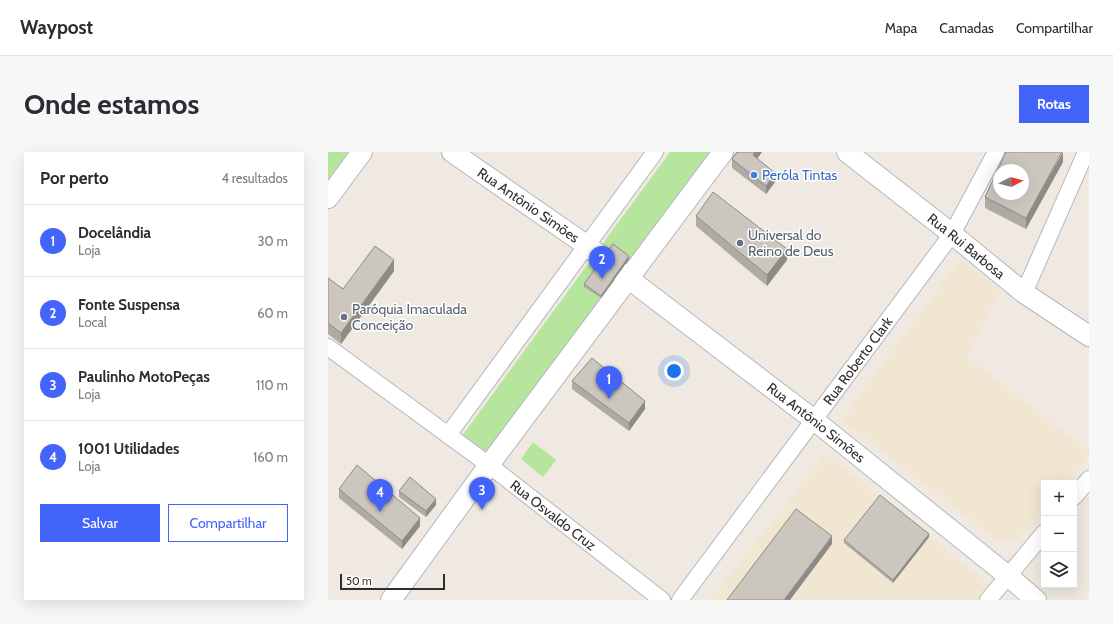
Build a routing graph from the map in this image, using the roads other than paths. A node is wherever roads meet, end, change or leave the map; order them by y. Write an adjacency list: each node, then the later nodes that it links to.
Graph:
1 (362, 152): 8 (street)
2 (452, 152): 10 (street, Rua Antônio Simões)
3 (655, 152): 10 (street)
4 (723, 152): 12 (street)
5 (847, 152): 9 (street, Rua Rui Barbosa)
6 (996, 152): 9 (street, Rua Roberto Clark)
7 (1086, 152): 13 (street)
8 (328, 198)
9 (952, 234): 13 (street, Rua Rui Barbosa); 16 (street, Rua Roberto Clark)
10 (586, 246): 11 (street, Rua Antônio Simões); 17 (street)
11 (604, 259)
12 (625, 275): 16 (street, Rua Antônio Simões); 18 (street)
13 (1024, 293): 14 (street, Rua Rui Barbosa)
14 (1089, 336)
15 (328, 347): 17 (street, Rua Osvaldo Cruz)
16 (814, 420): 22 (street, Rua Antônio Simões); 25 (street, Rua Roberto Clark)
17 (448, 435): 18 (street, Rua Osvaldo Cruz)
18 (489, 465): 23 (street); 24 (street, Rua Osvaldo Cruz)
19 (1089, 479): 20 (street)
20 (1077, 493)
21 (1041, 537): 22 (street)
22 (1008, 576): 26 (street); 27 (street, Rua Antônio Simões)
23 (391, 600)
24 (662, 600)
25 (680, 600)
26 (988, 600)
27 (1036, 600)

